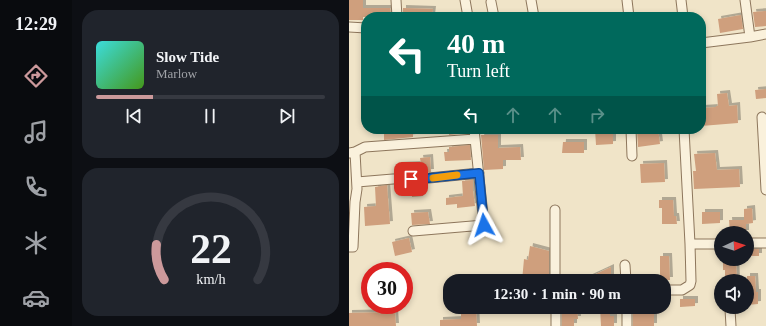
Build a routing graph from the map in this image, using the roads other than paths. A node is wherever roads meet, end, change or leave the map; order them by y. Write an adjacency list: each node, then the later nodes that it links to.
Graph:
1 (396, 0): 8 (street)
2 (465, 0): 9 (street)
3 (531, 0): 11 (street)
4 (627, 0): 12 (street)
5 (681, 0): 13 (street)
6 (745, 0): 17 (street)
7 (491, 2): 10 (street)
8 (397, 12)
9 (467, 12)
10 (493, 12)
11 (533, 12)
12 (628, 12)
13 (682, 12)
14 (349, 28): 15 (street)
15 (361, 28)
16 (766, 34): 17 (street)
17 (750, 37): 18 (street)
18 (706, 42)
19 (762, 117): 28 (street)
20 (474, 134): 23 (street)
21 (631, 134): 25 (street)
22 (684, 134): 33 (street)
23 (475, 139): 24 (street); 26 (street)
24 (352, 152): 27 (street)
25 (632, 156)
26 (479, 173): 27 (street); 30 (street)
27 (357, 182): 35 (street)
28 (766, 190)
29 (555, 210): 37 (street)
30 (413, 231)
31 (754, 243): 32 (street)
32 (766, 243)
33 (690, 244): 34 (street); 39 (street)
34 (714, 244)
35 (349, 247)
36 (625, 265): 38 (street)
37 (555, 274)
38 (626, 274)
39 (671, 290)
40 (556, 314): 43 (street)
41 (627, 314): 44 (street)
42 (730, 314): 45 (street)
43 (556, 326)
44 (627, 326)
45 (731, 326)

